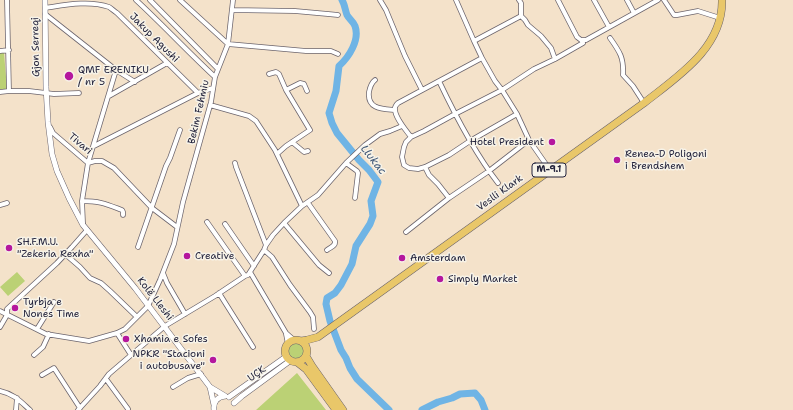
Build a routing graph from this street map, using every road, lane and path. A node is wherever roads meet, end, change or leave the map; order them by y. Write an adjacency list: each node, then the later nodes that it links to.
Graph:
1 (7, 0): 27 (street)
2 (45, 0): 17 (street, Gjon Serreqi)
3 (136, 0): 36 (street)
4 (150, 0): 33 (street)
5 (180, 0): 26 (street)
6 (233, 0): 16 (street, Bekim Fehmiu)
7 (380, 0): 42 (street)
8 (456, 0): 25 (street)
9 (520, 0): 20 (street)
10 (558, 0): 24 (street)
11 (594, 0): 22 (street)
12 (627, 0): 18 (street)
13 (658, 0): 18 (street)
14 (664, 0): 21 (street)
15 (722, 0): 21 (main road, Veslli Klark / M-9.1)
16 (232, 10): 19 (street); 26 (street, Bekim Fehmiu)
17 (45, 11): 32 (street, Jakup Agushi); 34 (street); 49 (street, Gjon Serreqi)
18 (634, 13): 22 (street)
19 (338, 15)
20 (521, 16): 25 (street); 31 (street)
21 (720, 18): 51 (main road, Veslli Klark / M-9.1)
22 (609, 27): 24 (street)
23 (610, 38): 51 (street)
24 (581, 40): 31 (street)
25 (474, 41): 30 (street)
26 (228, 44): 29 (street); 33 (street, Bekim Fehmiu)
27 (9, 50): 28 (street); 44 (street)
28 (0, 51)
29 (338, 54)
30 (482, 58): 39 (street); 43 (street)
31 (555, 59): 43 (street)
32 (167, 63): 38 (street); 48 (street, Jakup Agushi)
33 (218, 69): 36 (street, Bekim Fehmiu)
34 (116, 70): 38 (street); 50 (street)
35 (269, 74): 41 (street)
36 (215, 77): 40 (street, Bekim Fehmiu)
37 (375, 80): 53 (street)
38 (135, 82): 50 (street)
39 (439, 82): 42 (street); 54 (street)
40 (213, 88): 48 (street); 52 (street, Bekim Fehmiu)
41 (286, 90): 45 (street); 62 (street)
42 (422, 90): 53 (street)
43 (502, 90): 54 (street); 55 (street)
44 (9, 91): 46 (street); 49 (street)
45 (307, 91)
46 (0, 92)
47 (79, 93): 49 (street)
48 (198, 93): 63 (street)
49 (46, 94): 56 (street)
50 (109, 96): 63 (street)
51 (644, 102): 70 (main road, Veslli Klark / M-9.1)
52 (210, 105): 65 (street); 86 (street, Bekim Fehmiu)
53 (394, 110): 57 (street)
54 (455, 114): 59 (street); 61 (street)
55 (516, 114): 60 (street); 61 (street)
56 (48, 122): 67 (street, Tivari); 85 (street, Kolë Lleshi)
57 (402, 126): 59 (street); 66 (street)
58 (180, 130): 80 (street)
59 (411, 137): 69 (street)
60 (529, 140): 70 (street); 71 (street)
61 (470, 141): 69 (street); 71 (street)
62 (292, 142): 64 (street); 65 (street)
63 (94, 146): 67 (street)
64 (308, 151)
65 (277, 154): 79 (street)
66 (348, 162): 73 (street); 77 (street)
67 (88, 163): 75 (street); 80 (street, Tivari)
68 (235, 165): 89 (street)
69 (425, 168): 74 (street)
70 (550, 170): 112 (main road, Veslli Klark / M-9.1)
71 (489, 171): 72 (street); 74 (street)
72 (498, 183)
73 (355, 198)
74 (448, 198): 88 (street)
75 (82, 201): 81 (street); 85 (street)
76 (7, 202): 78 (street)
77 (308, 203): 79 (street); 92 (street)
78 (0, 205)
79 (302, 206): 83 (street)
80 (152, 208): 86 (street, Tivari); 90 (street)
81 (123, 215)
82 (207, 222): 98 (street)
83 (284, 223): 89 (street); 97 (street)
84 (225, 224): 94 (street)
85 (83, 225): 87 (street, Kolë Lleshi)
86 (177, 227): 95 (street, Bekim Fehmiu)
87 (87, 230): 93 (street); 101 (street, Kolë Lleshi)
88 (406, 232)
89 (266, 245): 91 (street)
90 (138, 247)
91 (264, 250): 94 (street); 109 (street)
92 (327, 250)
93 (66, 254): 104 (street); 105 (street)
94 (254, 266): 96 (street)
95 (163, 272): 101 (street, Bekim Fehmiu); 103 (street)
96 (250, 272): 98 (street); 113 (street)
97 (328, 273)
98 (245, 276): 99 (street)
99 (219, 293): 103 (street); 114 (street)
100 (54, 302): 108 (street)
101 (148, 306): 105 (street, Bekim Fehmiu); 106 (street, Kolë Lleshi)
102 (0, 311): 104 (street)
103 (185, 314): 106 (street)
104 (7, 315): 107 (street); 108 (street)
105 (137, 317): 110 (street, Bekim Fehmiu)
106 (165, 326): 117 (street); 119 (street, Kolë Lleshi)
107 (0, 327)
108 (37, 329): 111 (street)
109 (314, 329)
110 (117, 333): 111 (street); 117 (street)
111 (49, 334): 116 (street)
112 (318, 336): 113 (main road, Veslli Klark / M-9.1); 115 (main road, Veslli Klark / M-9.1)
113 (294, 342): 115 (main road); 118 (main road)
114 (253, 347)
115 (307, 353): 118 (main road, M-9.1); 135 (main road)
116 (34, 355)
117 (131, 355): 121 (street)
118 (292, 359): 125 (street, UÇK); 127 (street, UÇK); 134 (main road)
119 (201, 374): 122 (street); 123 (street, Kolë Lleshi)
120 (42, 375): 129 (street)
121 (106, 379): 129 (street); 130 (street)
122 (173, 387)
123 (210, 387): 125 (street); 128 (street)
124 (0, 391): 126 (street)
125 (227, 397): 127 (street); 128 (street, UÇK)
126 (17, 398): 131 (street); 132 (street)
127 (234, 403): 133 (street)
128 (214, 408)
129 (79, 409)
130 (128, 409)
131 (16, 410)
132 (30, 410)
133 (234, 410)
134 (336, 410)
135 (342, 410)

